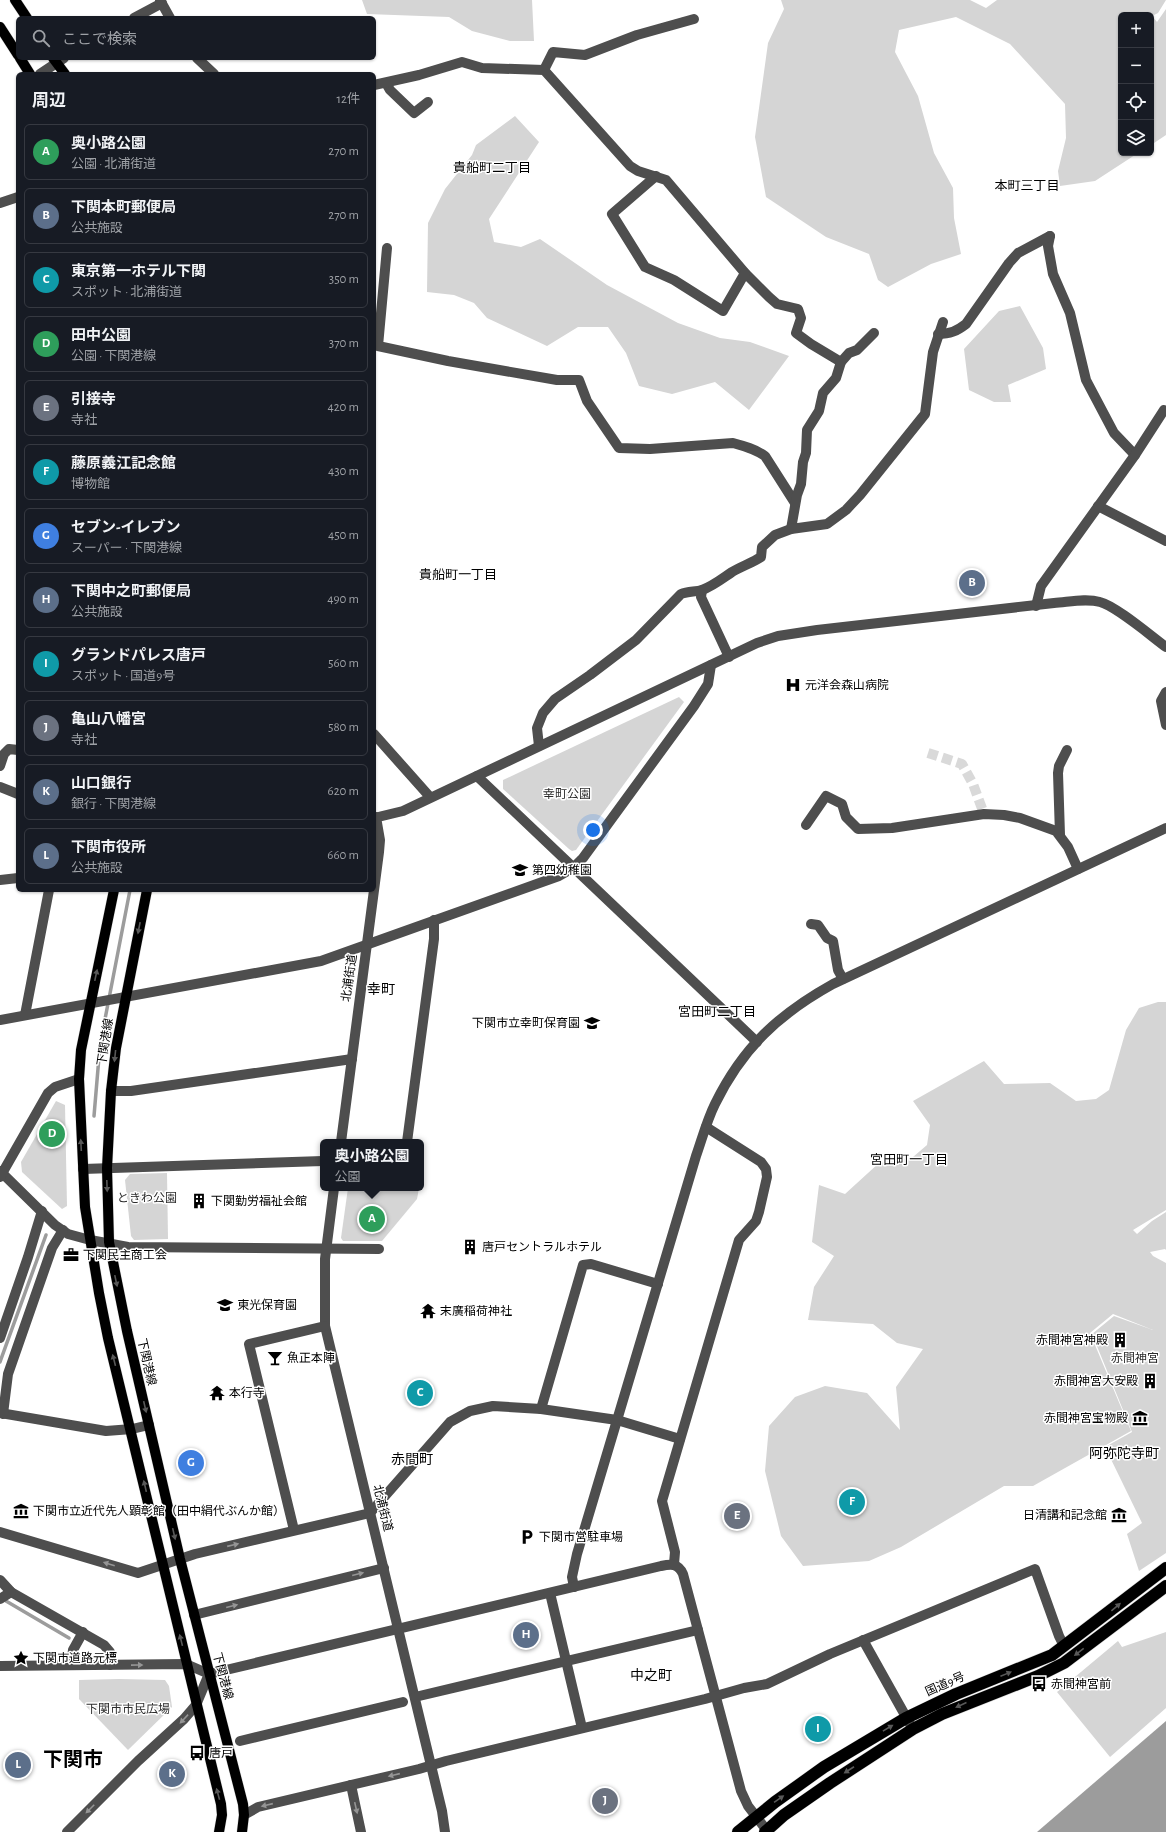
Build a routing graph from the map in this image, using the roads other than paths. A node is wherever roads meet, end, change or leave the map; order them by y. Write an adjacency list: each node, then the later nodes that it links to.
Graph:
1 (14, 0): 3 (main road)
2 (161, 1): 4 (street); 5 (street)
3 (26, 16)
4 (137, 16)
5 (169, 16)
6 (694, 19): 13 (street)
7 (0, 27): 8 (main road)
8 (16, 52)
9 (21, 60): 14 (main road)
10 (57, 60): 15 (street)
11 (58, 60): 16 (main road)
12 (199, 60): 17 (street)
13 (544, 70): 18 (street); 21 (street)
14 (29, 72)
15 (42, 72)
16 (64, 72)
17 (212, 72)
18 (386, 83): 19 (street); 20 (street)
19 (376, 85)
20 (428, 102)
21 (656, 176): 25 (street); 25 (street)
22 (16, 198): 23 (street)
23 (0, 203)
24 (387, 248): 32 (street)
25 (745, 273): 29 (street)
26 (943, 322): 28 (street)
27 (874, 333): 29 (street)
28 (938, 334): 31 (street); 34 (street)
29 (841, 362): 32 (street)
30 (1164, 410): 31 (street)
31 (1136, 455): 33 (street)
32 (795, 503): 34 (street)
33 (1098, 506): 35 (street); 37 (street)
34 (791, 529): 36 (street)
35 (1166, 541)
36 (702, 590): 39 (street); 44 (street)
37 (1036, 606): 38 (street); 39 (street)
38 (1166, 647)
39 (729, 657): 40 (street)
40 (711, 665): 44 (street); 57 (street)
41 (1166, 692): 42 (street)
42 (1166, 725)
43 (376, 736): 51 (street)
44 (539, 746): 48 (street)
45 (16, 750): 47 (street)
46 (1067, 750): 56 (street)
47 (0, 766)
48 (477, 776): 51 (street); 57 (street)
49 (0, 786): 50 (street)
50 (16, 793)
51 (430, 797): 52 (street)
52 (376, 818)
53 (376, 822): 59 (street, 北浦街道)
54 (806, 825): 56 (street)
55 (1166, 828): 58 (street)
56 (1060, 835): 58 (street)
57 (573, 868): 66 (street); 74 (street)
58 (1078, 870): 69 (street)
59 (376, 872)
60 (16, 878): 61 (street)
61 (0, 880)
62 (49, 892): 72 (street)
63 (114, 892): 71 (main road, 下関港線, one-way to 63)
64 (147, 892): 70 (main road, 下関港線, one-way to 70)
65 (374, 892): 68 (street, 北浦街道)
66 (434, 920): 68 (street); 80 (street)
67 (811, 924): 69 (street)
68 (367, 944): 70 (street); 75 (street, 北浦街道)
69 (843, 979): 74 (street)
70 (122, 997): 71 (street); 77 (main road, 下関港線, one-way to 77)
71 (94, 1002): 72 (street); 76 (main road, 下関港線)
72 (25, 1015): 73 (street)
73 (0, 1020)
74 (757, 1042): 78 (street)
75 (352, 1059): 77 (street); 79 (street, 北浦街道)
76 (79, 1079): 83 (main road, 下関港線, one-way to 76); 84 (street)
77 (111, 1091): 82 (main road, 下関港線)
78 (706, 1127): 92 (street); 100 (street)
79 (341, 1139)
80 (407, 1139)
81 (320, 1161): 82 (street)
82 (107, 1168): 83 (street); 89 (main road, 下関港線, one-way to 89)
83 (82, 1169): 88 (main road, 下関港線)
84 (1, 1174): 86 (street)
85 (334, 1191): 90 (street, 北浦街道)
86 (42, 1211): 87 (street); 94 (street)
87 (63, 1230): 88 (street); 96 (street)
88 (90, 1240): 89 (street); 99 (main road, 下関港線, one-way to 88)
89 (109, 1242): 90 (street); 98 (main road, 下関港線, one-way to 98)
90 (326, 1249): 91 (street); 93 (street, 北浦街道)
91 (379, 1249)
92 (658, 1284): 95 (street); 97 (street)
93 (325, 1326): 101 (street, 北浦街道); 102 (street)
94 (0, 1338)
95 (541, 1409): 97 (street); 101 (street)
96 (1, 1413): 99 (street)
97 (617, 1420): 100 (street); 111 (street)
98 (149, 1425): 99 (street); 104 (main road, 下関港線, one-way to 104)
99 (132, 1429): 105 (main road, 下関港線, one-way to 99)
100 (680, 1439): 106 (street)
101 (370, 1513): 102 (street); 107 (street, 北浦街道)
102 (294, 1530): 104 (street, one-way to 102)
103 (0, 1532): 105 (street, one-way to 103)
104 (180, 1558): 105 (street); 115 (main road, 下関港線)
105 (163, 1564): 122 (main road, 下関港線, one-way to 105)
106 (674, 1564): 111 (street); 117 (street)
107 (384, 1568): 115 (street, one-way to 107); 116 (street, 北浦街道)
108 (1166, 1568): 120 (highway, 国道9号, one-way to 108)
109 (0, 1580): 112 (street)
110 (1166, 1586): 133 (highway, one-way to 133)
111 (574, 1587): 113 (street)
112 (11, 1592): 114 (street); 118 (street)
113 (550, 1593): 116 (street); 121 (street)
114 (0, 1600)
115 (194, 1615): 126 (main road, 下関港線)
116 (398, 1629): 126 (street); 128 (street, 北浦街道)
117 (698, 1630): 121 (street); 127 (street)
118 (83, 1632): 123 (street); 125 (street)
119 (864, 1640): 120 (street); 127 (street); 131 (street)
120 (1064, 1646): 131 (highway, 国道9号, one-way to 120)
121 (566, 1661): 128 (street); 132 (street)
122 (186, 1664): 123 (street, one-way to 122); 126 (street); 130 (main road, 下関港線)
123 (110, 1665): 125 (street)
124 (0, 1666): 125 (street)
125 (71, 1666)
126 (209, 1674): 130 (street); 137 (main road, 下関港線)
127 (715, 1696): 132 (street); 138 (street)
128 (415, 1697): 135 (street, 北浦街道)
129 (403, 1702): 134 (street)
130 (196, 1705): 140 (street, one-way to 140); 141 (main road, 下関港線, one-way to 130)
131 (906, 1718): 133 (street); 138 (highway, 国道9号, one-way to 131)
132 (582, 1728): 135 (street)
133 (913, 1729): 139 (highway, one-way to 139)
134 (240, 1741)
135 (431, 1765): 136 (street, one-way to 136); 144 (street, 北浦街道)
136 (350, 1785): 137 (street, one-way to 137); 143 (street, one-way to 143)
137 (244, 1815): 142 (main road, 下関港線)
138 (756, 1817): 139 (street); 145 (highway, 国道9号)
139 (767, 1831)
140 (67, 1832)
141 (220, 1832)
142 (242, 1832)
143 (361, 1832)
144 (445, 1832)
145 (738, 1832)

